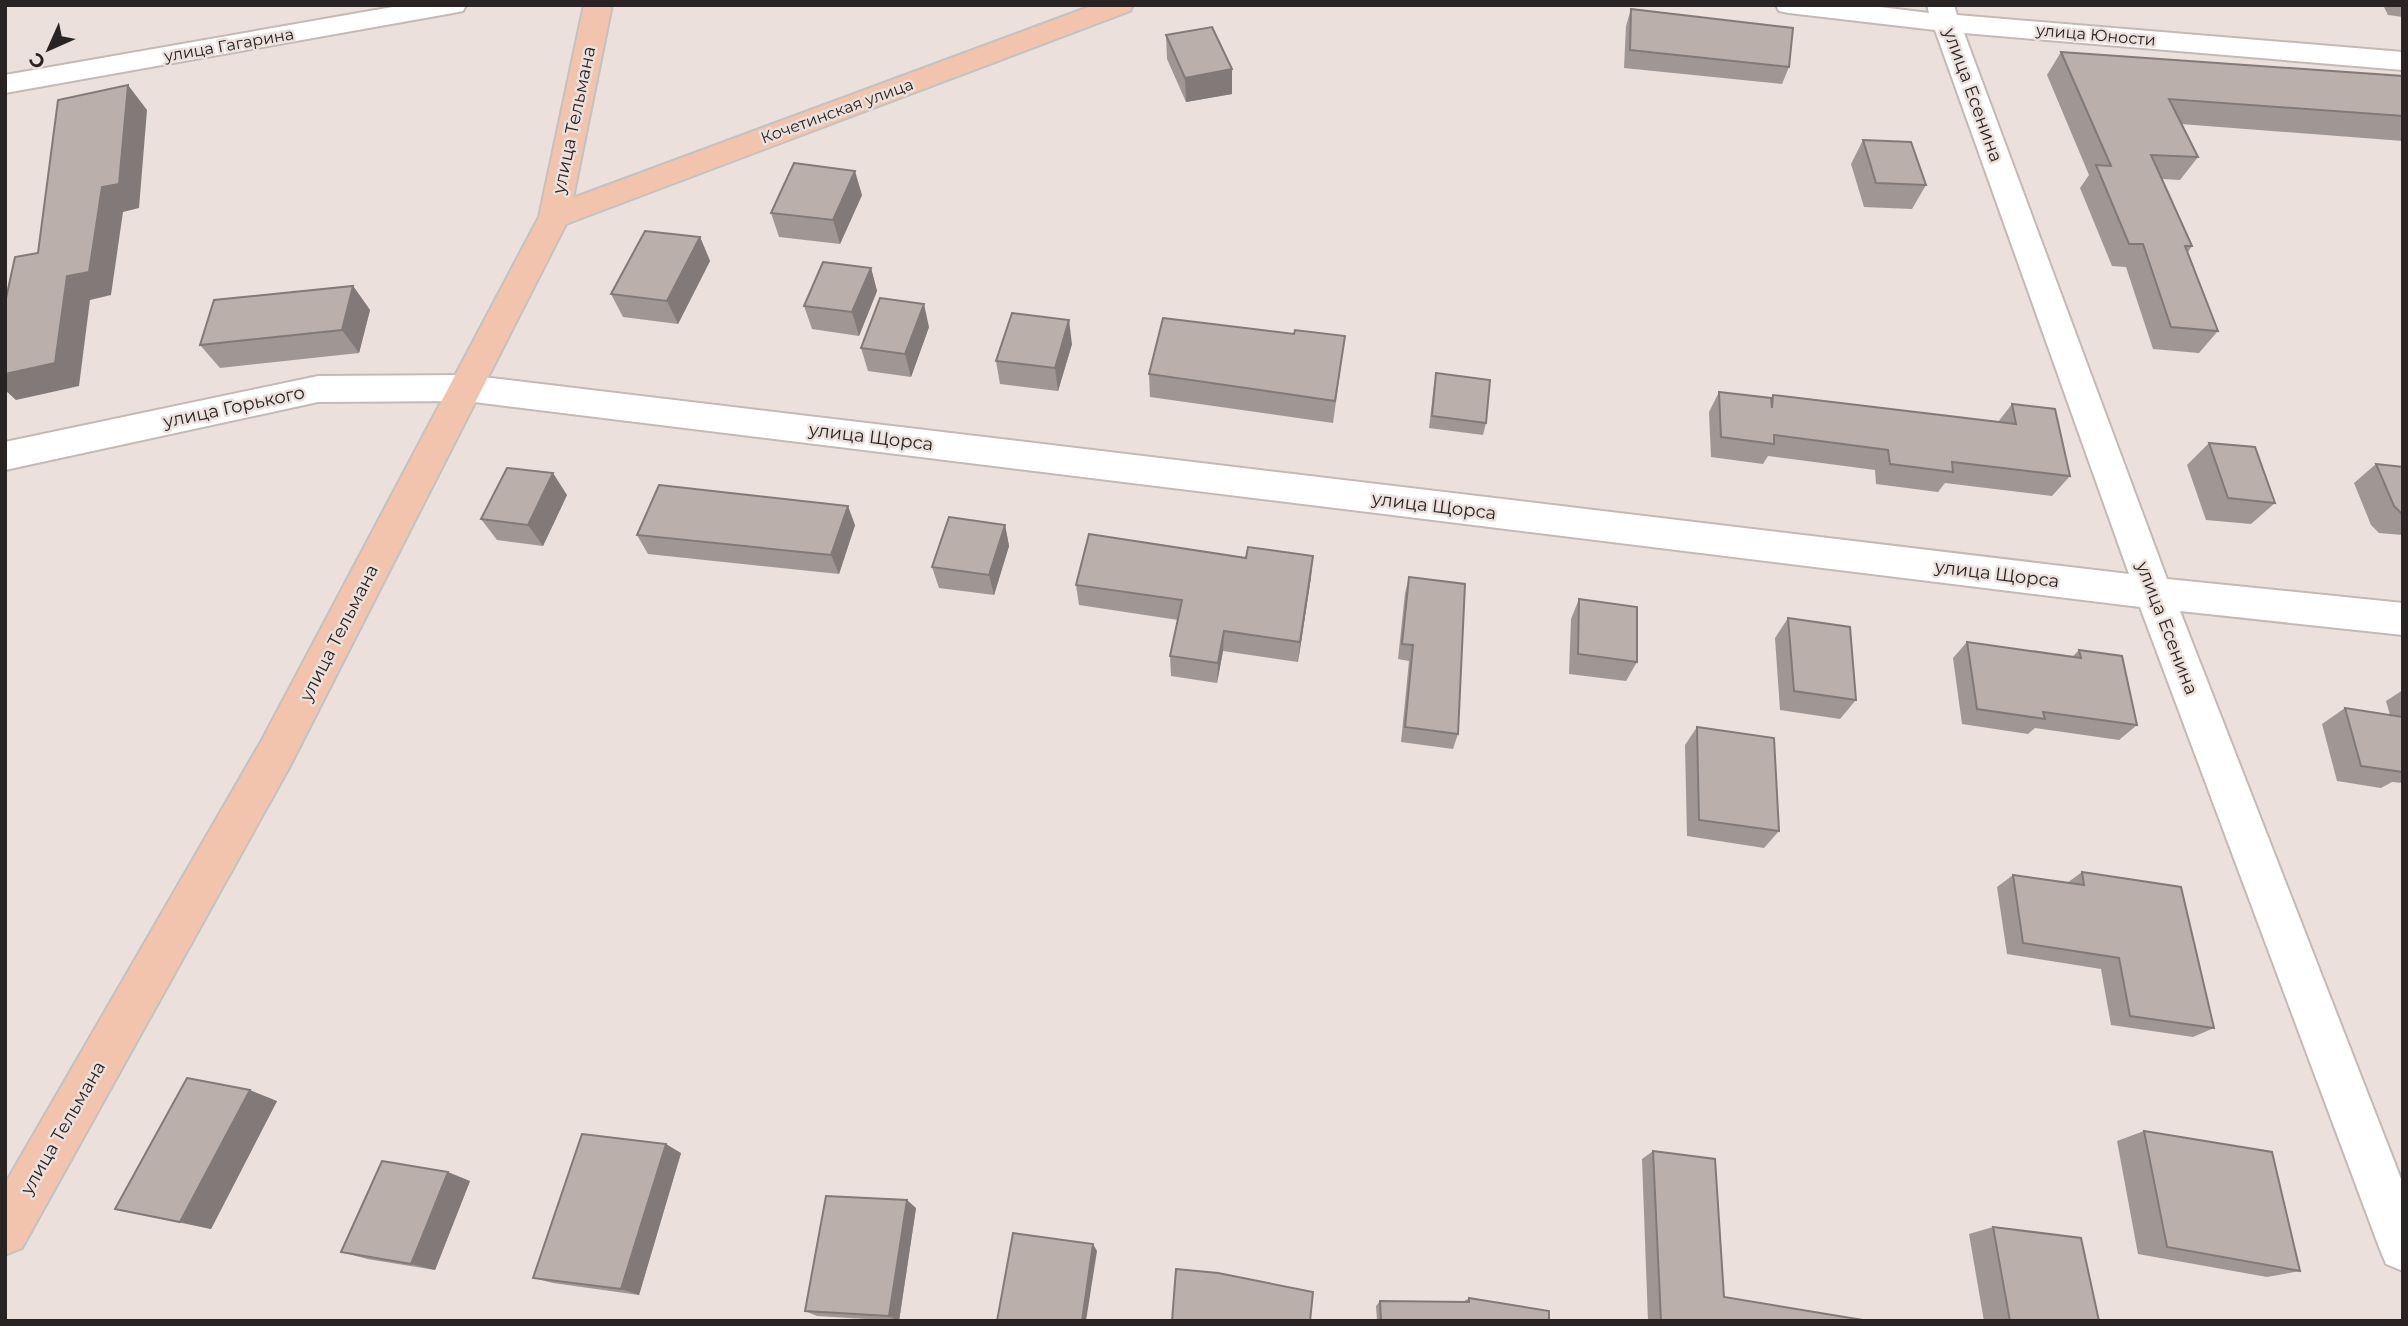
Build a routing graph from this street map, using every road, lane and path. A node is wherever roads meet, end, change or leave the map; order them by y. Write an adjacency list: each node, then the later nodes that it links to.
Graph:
1 (453, 5): 7 (street, улица Гагарина)
2 (598, 5): 8 (main road, улица Тельмана)
3 (1120, 5): 8 (main road, Кочетинская улица)
4 (1789, 5): 5 (street, улица Юности)
5 (1943, 14): 6 (street, улица Юности); 11 (street, улица Есенина)
6 (2403, 61)
7 (5, 84)
8 (554, 217): 9 (main road, улица Тельмана)
9 (466, 388): 10 (street, улица Горького); 11 (street, улица Щорса); 13 (main road, улица Тельмана)
10 (5, 456)
11 (2154, 593): 12 (street, улица Щорса); 14 (street, улица Есенина)
12 (2403, 619)
13 (5, 1231)
14 (2403, 1247)

